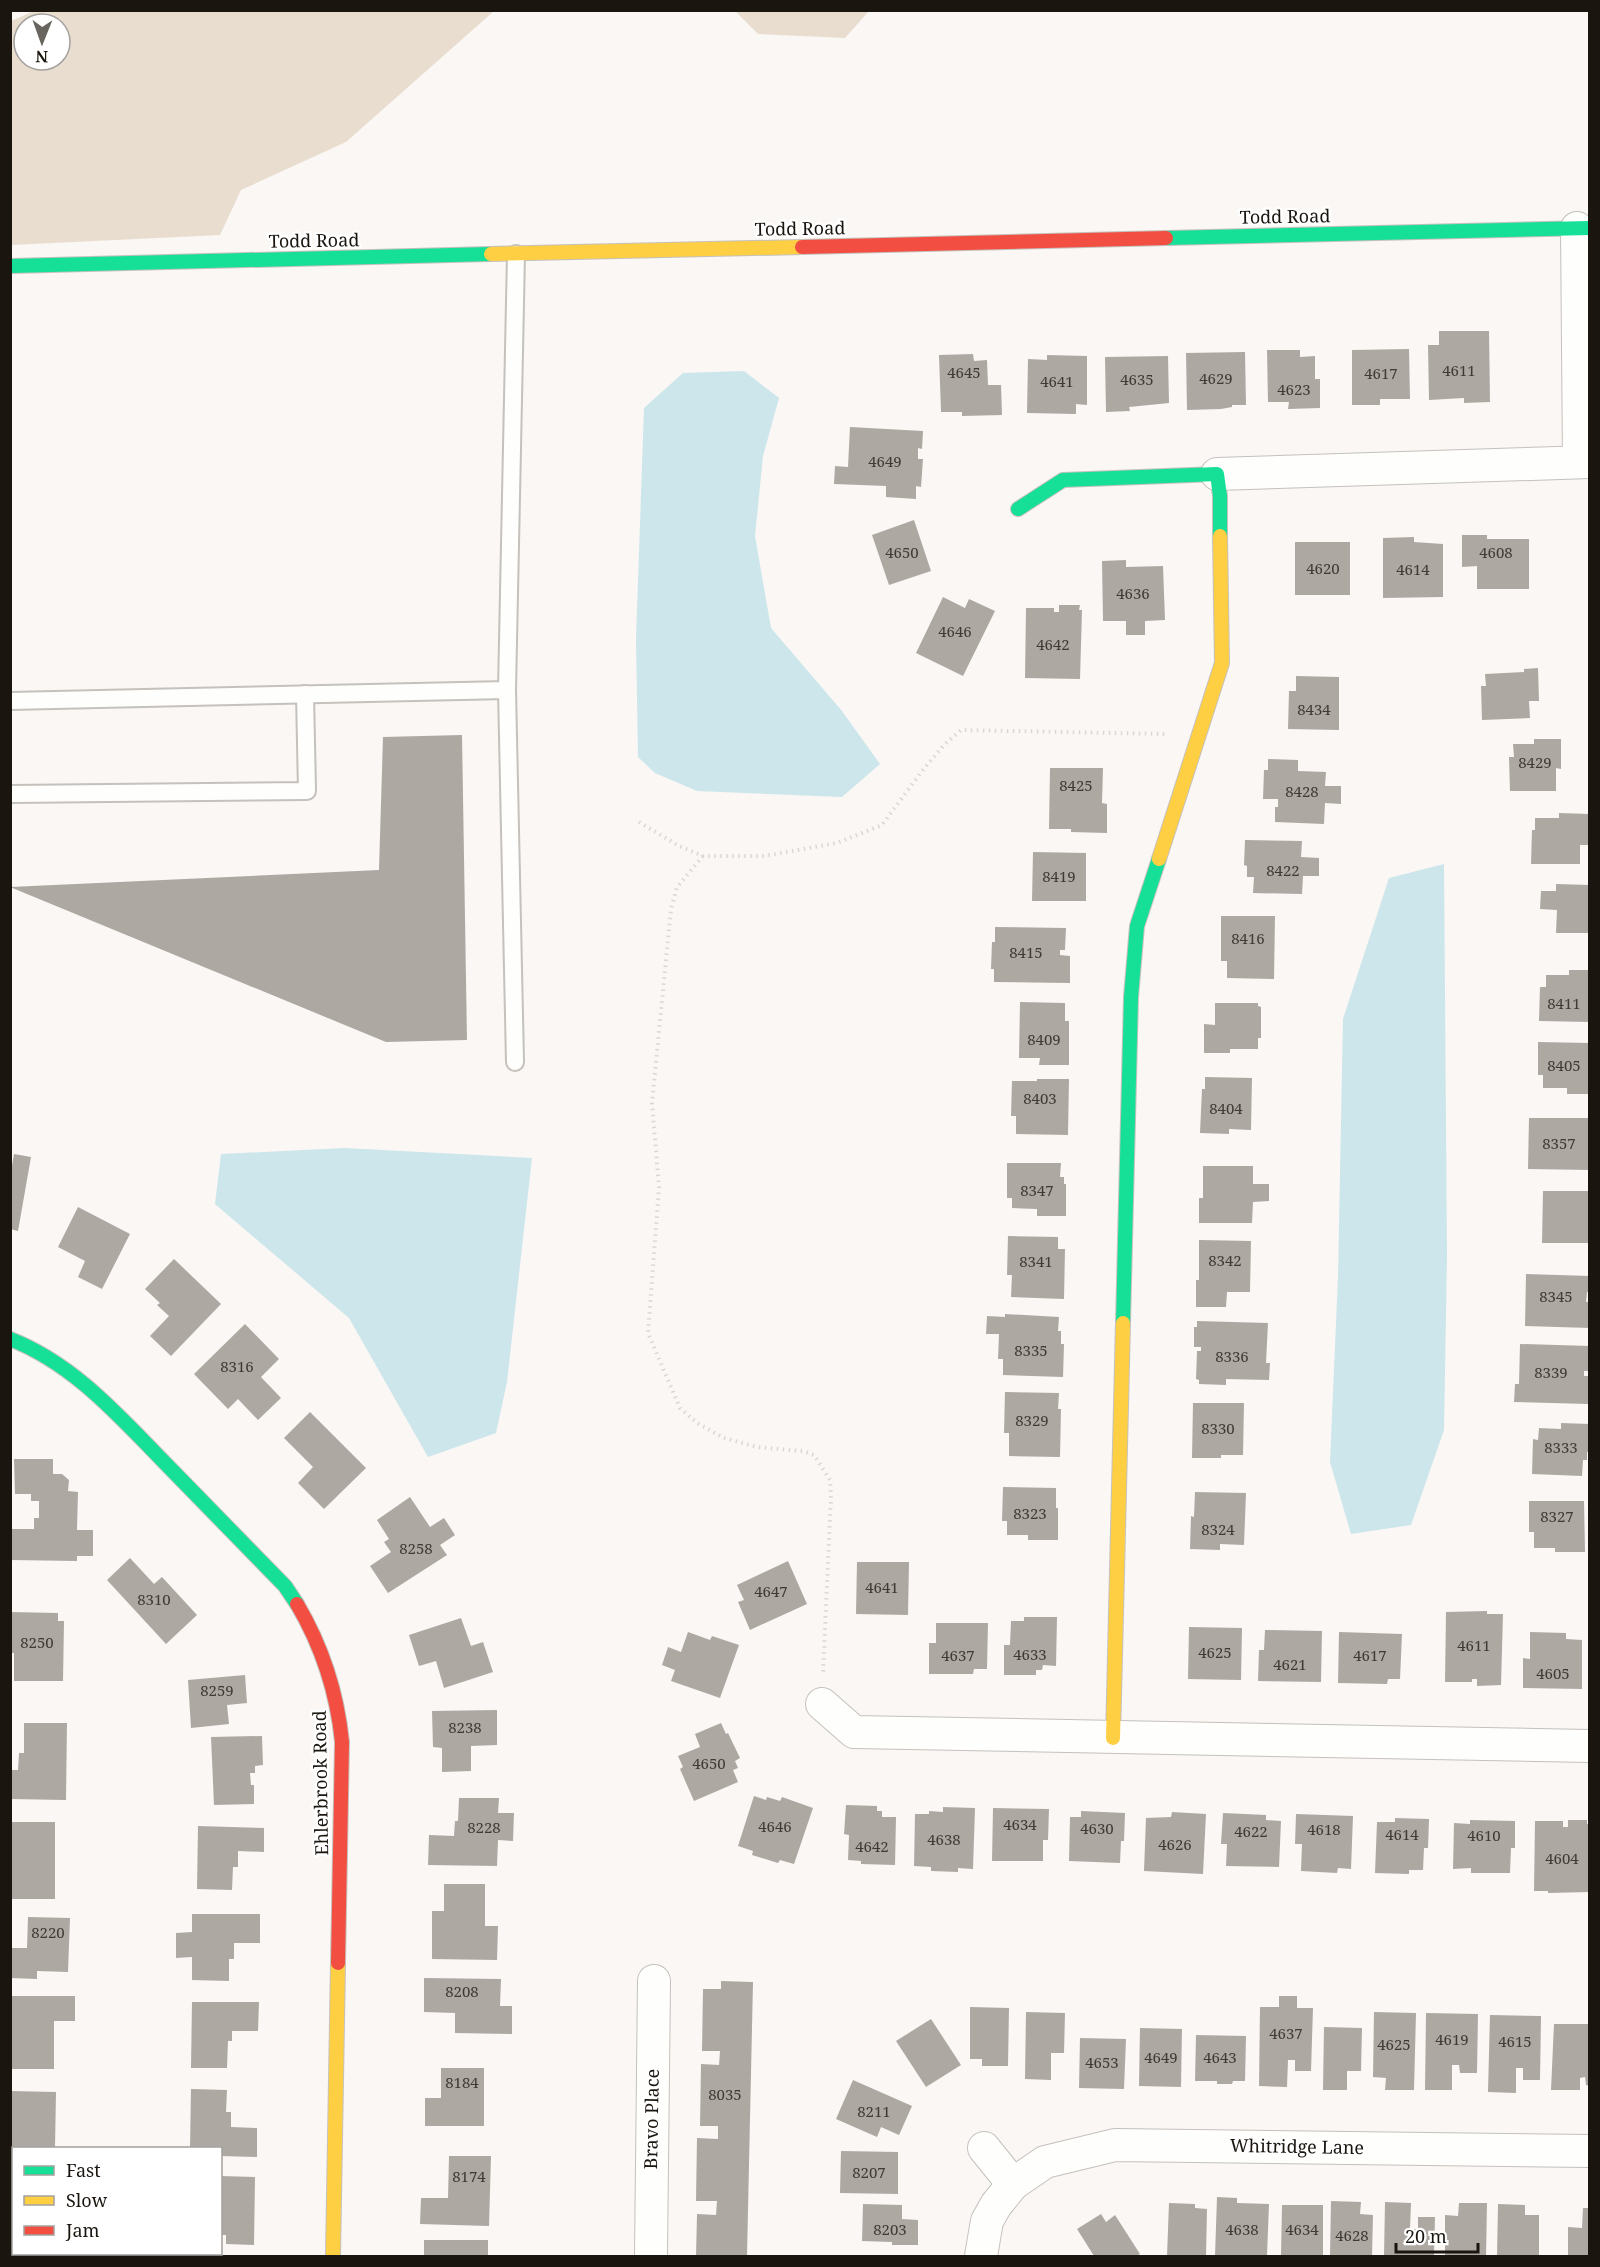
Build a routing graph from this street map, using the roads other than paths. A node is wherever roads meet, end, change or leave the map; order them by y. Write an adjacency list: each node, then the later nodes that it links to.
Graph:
1 (1583, 228): 2 (street, Todd Road); 4 (street)
2 (516, 254): 3 (street, Todd Road); 7 (lane)
3 (10, 266)
4 (1584, 462): 5 (street)
5 (1217, 474): 6 (street); 14 (street)
6 (1018, 509)
7 (507, 690): 8 (lane); 11 (lane)
8 (305, 694): 9 (lane); 10 (lane)
9 (10, 700)
10 (10, 794)
11 (515, 1062)
12 (10, 1339): 20 (street, Ehlerbrook Road)
13 (822, 1704): 14 (street)
14 (1113, 1738): 15 (street)
15 (1590, 1746)
16 (654, 1981): 21 (street, Bravo Place)
17 (984, 2148): 19 (street)
18 (1590, 2151): 19 (street, Whitridge Lane)
19 (1013, 2184): 22 (street, Whitridge Lane)
20 (333, 2256)
21 (651, 2256)
22 (981, 2256)

